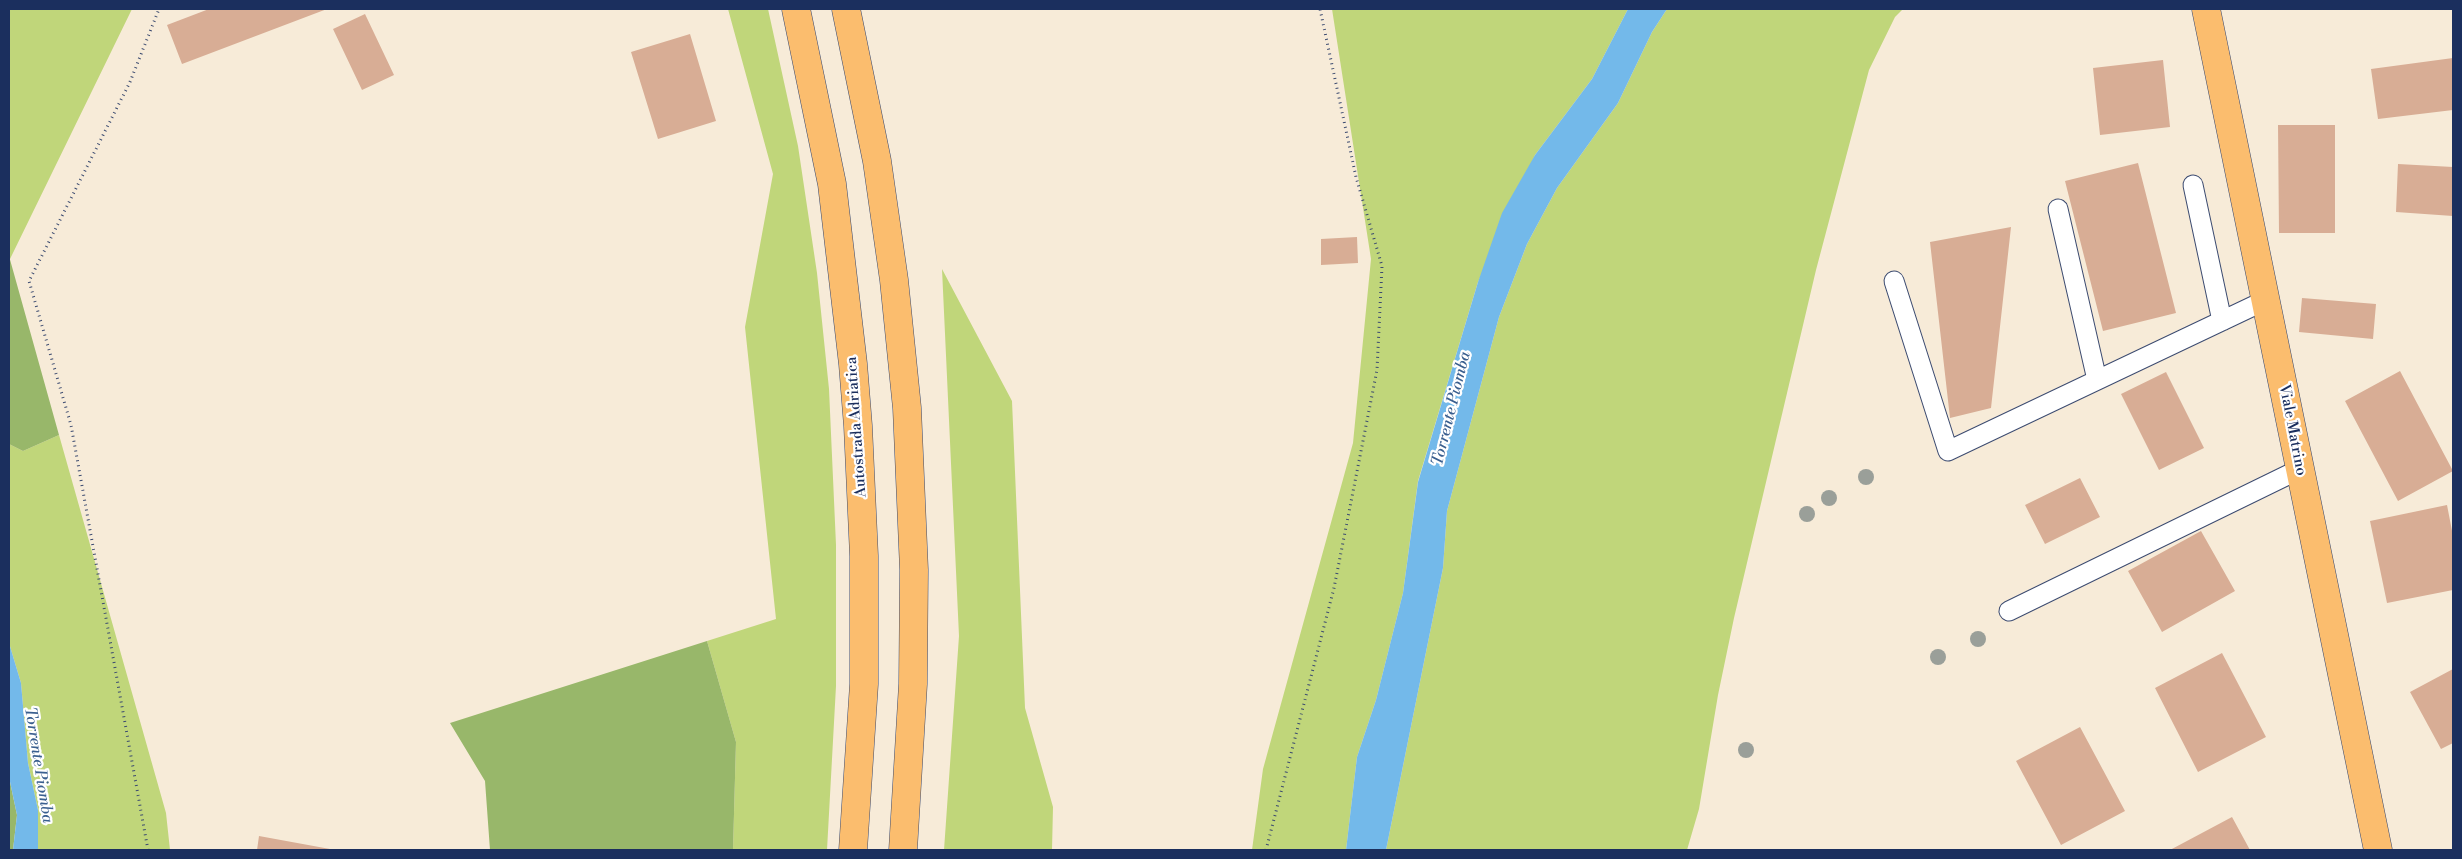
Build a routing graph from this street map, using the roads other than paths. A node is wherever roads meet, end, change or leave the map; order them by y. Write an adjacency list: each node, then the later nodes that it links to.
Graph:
1 (796, 9): 12 (main road, Autostrada Adriatica)
2 (846, 9): 13 (main road)
3 (2206, 9): 7 (main road, Viale Matrino)
4 (2193, 185): 8 (lane)
5 (2058, 209): 9 (lane)
6 (1894, 281): 9 (lane)
7 (2266, 300): 8 (lane); 10 (main road, Viale Matrino)
8 (2222, 321): 9 (lane)
9 (2097, 380)
10 (2300, 469): 11 (lane); 14 (main road, Viale Matrino)
11 (2009, 611)
12 (853, 850)
13 (903, 850)
14 (2378, 850)

